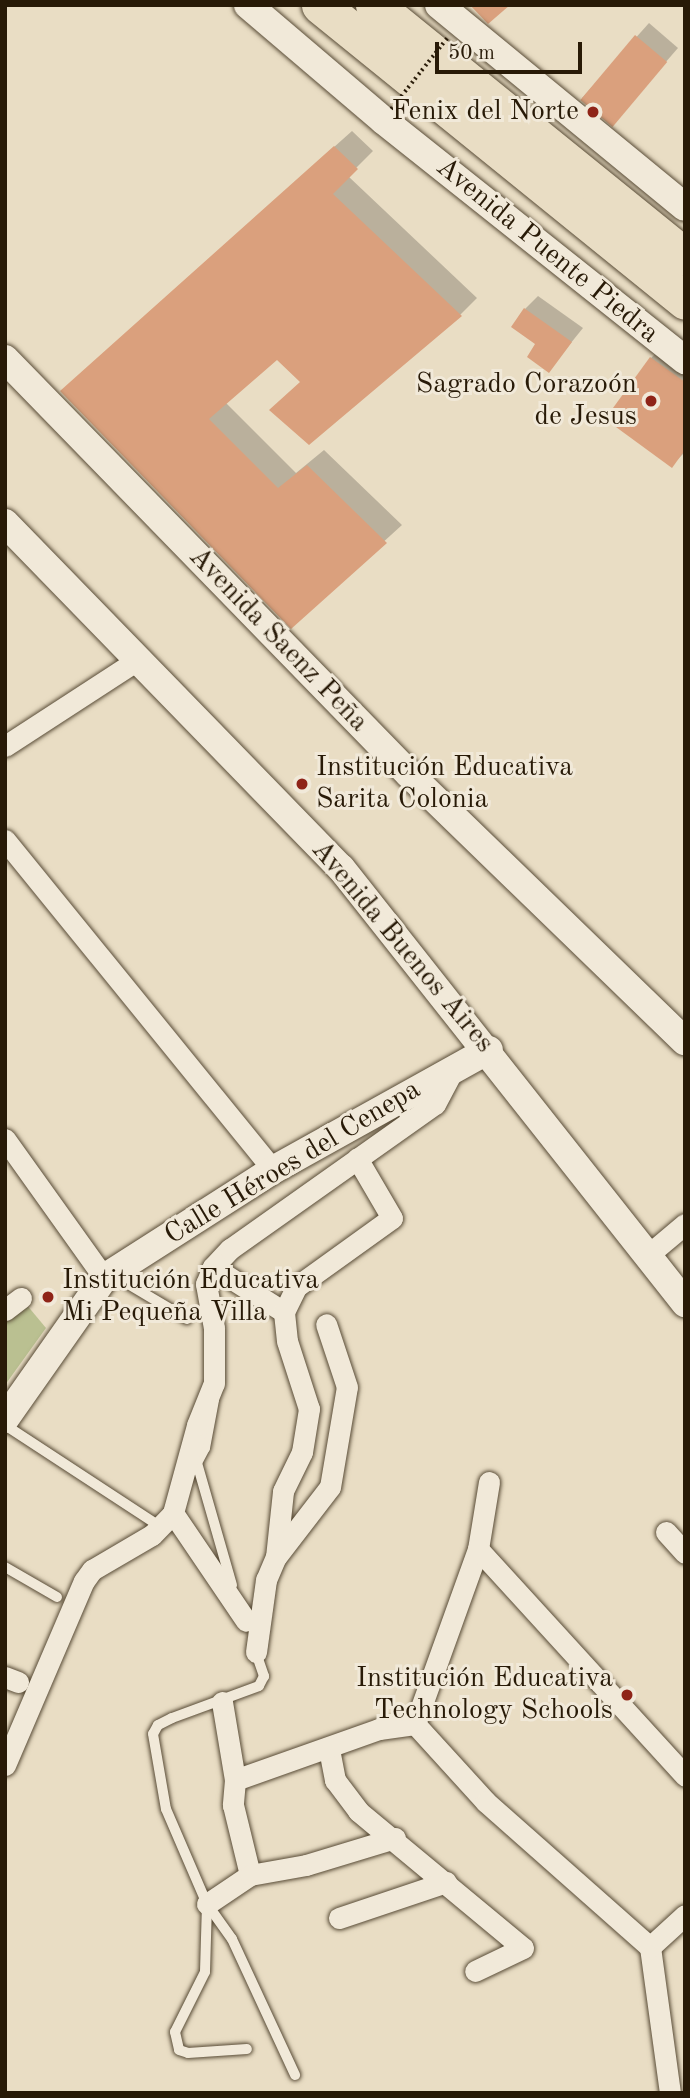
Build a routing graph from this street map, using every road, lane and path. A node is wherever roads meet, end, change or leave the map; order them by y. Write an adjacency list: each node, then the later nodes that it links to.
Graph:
1 (248, 5): 11 (main road, Avenida Puente Piedra)
2 (320, 5): 9 (highway)
3 (374, 5): 8 (highway)
4 (439, 5): 7 (main road)
5 (448, 37): 6 (path, bridge)
6 (391, 109)
7 (685, 206)
8 (685, 257)
9 (685, 301)
10 (5, 359): 16 (main road, Avenida Saenz Peña)
11 (685, 360)
12 (5, 523): 13 (main road, Avenida Buenos Aires)
13 (136, 661): 14 (street); 17 (main road, Avenida Buenos Aires)
14 (5, 746)
15 (5, 840): 21 (street)
16 (682, 1036)
17 (488, 1050): 18 (main road, Calle Héroes del Cenepa); 23 (main road, Avenida Buenos Aires)
18 (454, 1069): 20 (street); 21 (main road, Calle Héroes del Cenepa)
19 (5, 1139): 25 (street)
20 (357, 1158): 24 (street); 27 (street)
21 (273, 1171): 25 (main road, Calle Héroes del Cenepa)
22 (685, 1224): 23 (street)
23 (648, 1255): 26 (main road, Avenida Buenos Aires)
24 (213, 1267): 27 (street); 30 (street)
25 (107, 1276): 28 (lane); 31 (main road, Calle Héroes del Cenepa)
26 (685, 1303)
27 (284, 1311): 38 (street)
28 (187, 1319)
29 (326, 1324): 38 (street)
30 (214, 1384): 34 (street); 41 (lane)
31 (5, 1419)
32 (5, 1425): 34 (lane)
33 (488, 1482): 36 (street)
34 (167, 1520): 41 (street); 46 (street)
35 (666, 1532): 37 (street)
36 (478, 1549): 44 (street); 47 (street)
37 (685, 1553)
38 (276, 1558): 42 (street)
39 (5, 1567): 40 (lane)
40 (57, 1597)
41 (246, 1621): 42 (lane)
42 (256, 1652): 43 (lane)
43 (222, 1702): 48 (street); 52 (lane)
44 (415, 1724): 45 (street); 55 (street)
45 (329, 1749): 48 (street); 49 (street)
46 (5, 1765)
47 (685, 1776)
48 (235, 1780): 50 (street)
49 (396, 1839): 50 (street); 51 (street)
50 (250, 1875): 52 (street)
51 (446, 1882): 54 (street); 56 (street)
52 (207, 1904): 57 (lane); 58 (lane)
53 (685, 1915): 55 (street)
54 (339, 1918)
55 (650, 1947): 59 (street)
56 (475, 1971)
57 (247, 2049)
58 (295, 2075)
59 (670, 2093)

